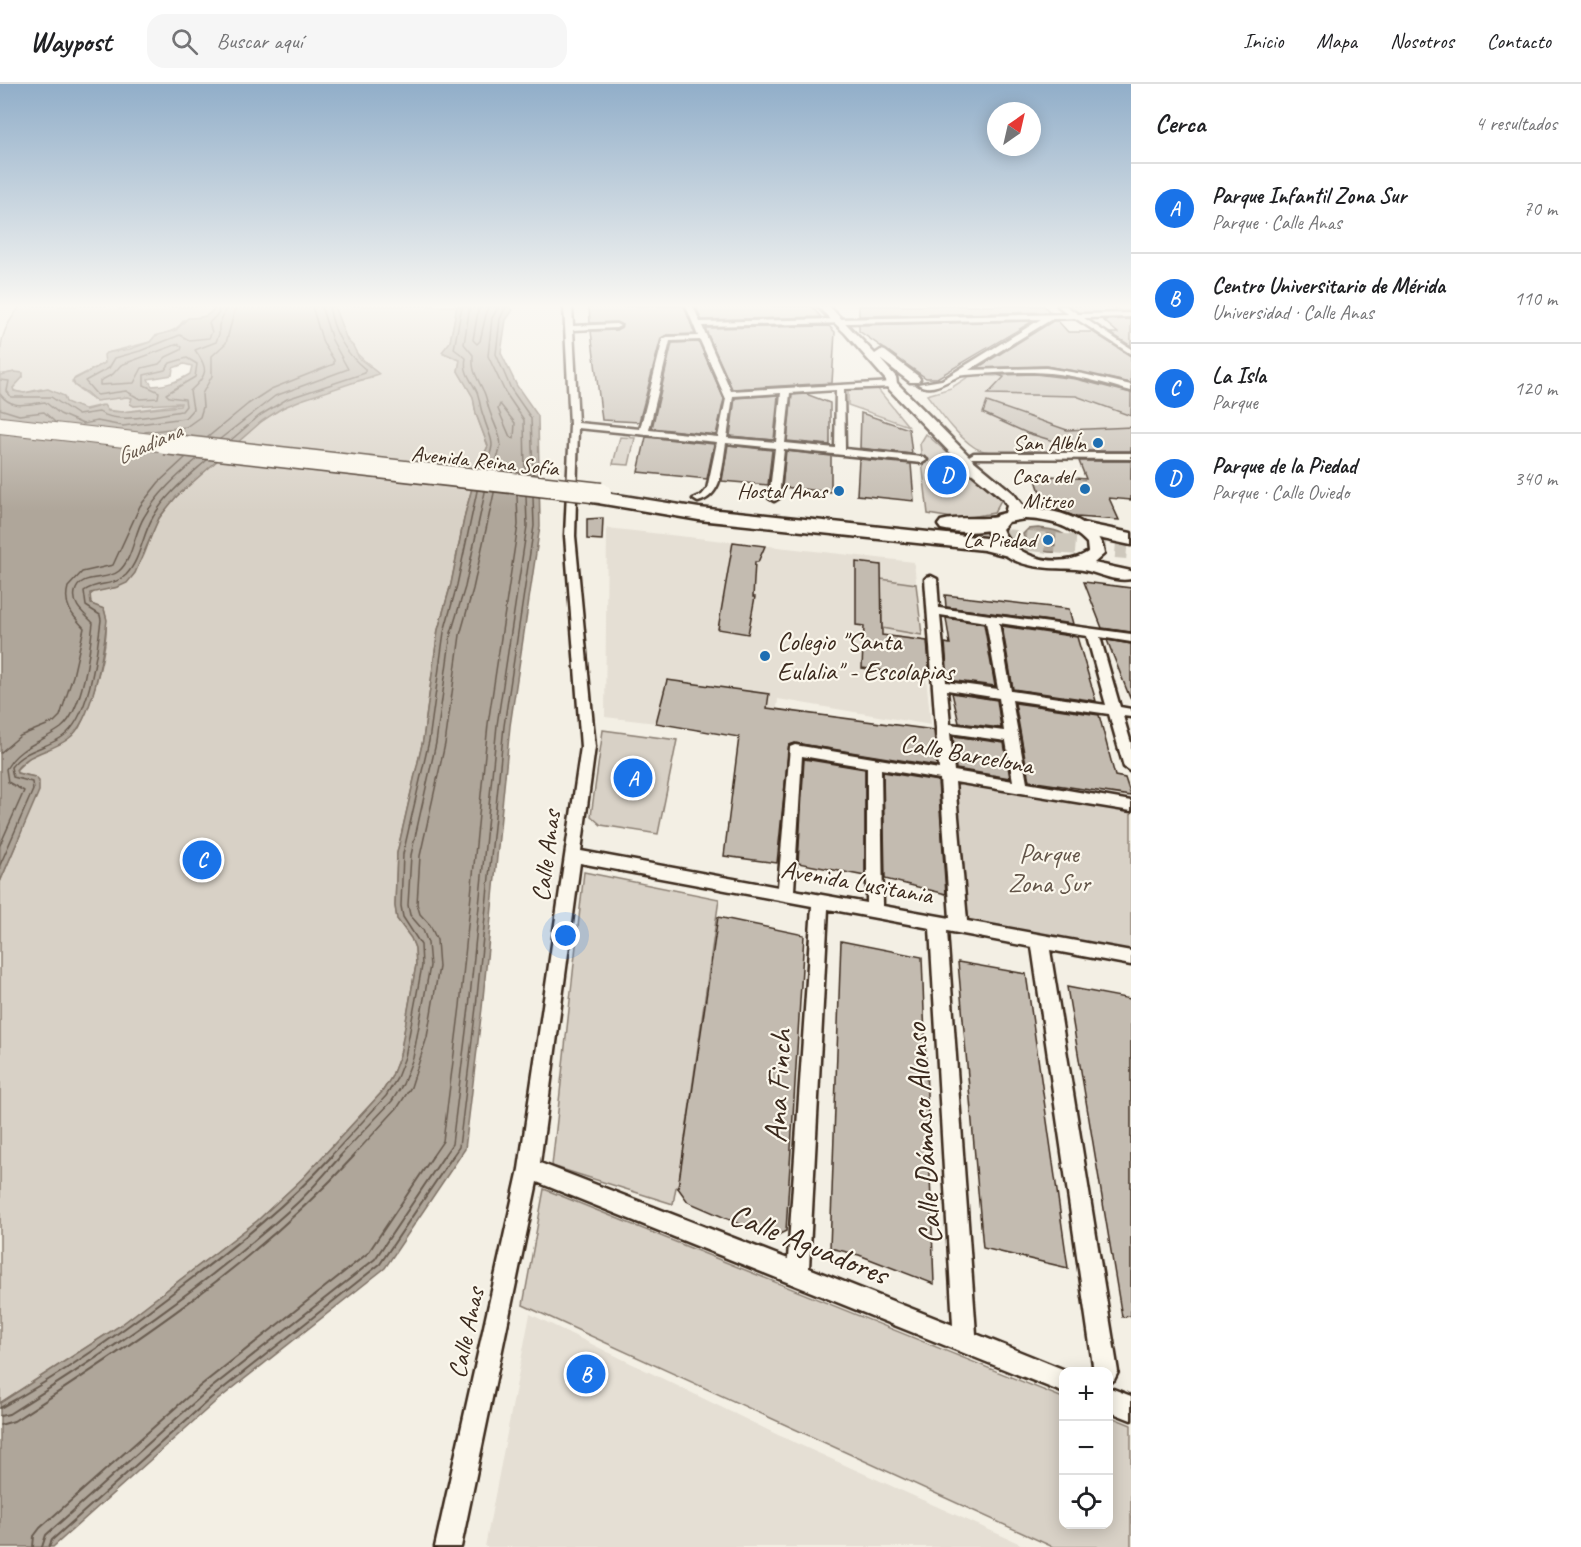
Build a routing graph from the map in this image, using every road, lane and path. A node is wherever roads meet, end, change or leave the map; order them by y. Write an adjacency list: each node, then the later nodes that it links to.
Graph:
1 (571, 374): 15 (street, Calle Anas)
2 (658, 374): 17 (street)
3 (719, 374): 13 (street)
4 (885, 374): 8 (main road)
5 (906, 374): 9 (main road)
6 (959, 374): 9 (street)
7 (1074, 374): 11 (street)
8 (893, 384): 9 (main road); 10 (street); 28 (main road)
9 (919, 384): 21 (main road)
10 (840, 387): 12 (street); 20 (street)
11 (1131, 388)
12 (786, 391): 13 (street); 19 (street)
13 (728, 394): 18 (street)
14 (0, 425): 24 (highway, Avenida Reina Sofía, bridge)
15 (574, 425): 17 (street); 51 (street, Calle Anas)
16 (0, 432): 24 (highway, Avenida Reina Sofía)
17 (644, 432): 18 (street)
18 (722, 440): 19 (street); 26 (street)
19 (780, 446): 20 (street); 25 (street)
20 (840, 452): 23 (street)
21 (974, 456): 22 (street); 27 (main road)
22 (1131, 456)
23 (922, 460)
24 (600, 496): 26 (highway); 30 (highway, Avenida Reina Sofía); 31 (highway)
25 (774, 498)
26 (698, 499): 28 (highway)
27 (1054, 518): 28 (main road); 29 (main road)
28 (1005, 519): 31 (main road)
29 (1082, 529): 32 (main road); 33 (highway)
30 (965, 534)
31 (1008, 550): 34 (main road)
32 (1095, 555): 33 (highway); 34 (main road)
33 (1129, 555): 34 (main road)
34 (1076, 564)
35 (931, 579): 36 (street)
36 (934, 611): 37 (street); 40 (street)
37 (992, 619): 38 (street); 41 (street)
38 (1092, 632): 39 (street); 42 (street)
39 (1131, 638)
40 (940, 685): 41 (street); 44 (street)
41 (1005, 695): 42 (street); 45 (street)
42 (1115, 711): 43 (street); 47 (street)
43 (1131, 713)
44 (944, 728): 45 (street); 48 (street)
45 (1012, 737): 49 (street)
46 (874, 763): 48 (street, Calle Barcelona); 52 (street, Calle Barcelona); 54 (street)
47 (1131, 767)
48 (948, 776): 49 (street, Calle Barcelona); 56 (street)
49 (1021, 788): 50 (street, Calle Barcelona)
50 (1131, 806)
51 (574, 856): 52 (street, Avenida Lusitania); 59 (street, Calle Anas)
52 (786, 895): 53 (street, Avenida Lusitania)
53 (820, 901): 54 (street, Avenida Lusitania); 60 (street, Ana Finch)
54 (875, 911): 55 (street, Avenida Lusitania)
55 (938, 922): 56 (street, Avenida Lusitania); 61 (street, Calle Dámaso Alonso)
56 (959, 926): 57 (street, Avenida Lusitania)
57 (1040, 941): 58 (street, Avenida Lusitania); 62 (street)
58 (1131, 958)
59 (529, 1169): 60 (street, Calle Aguadores); 64 (street, Calle Anas)
60 (798, 1275): 61 (street, Calle Aguadores)
61 (965, 1341): 63 (street, Calle Aguadores)
62 (1105, 1367)
63 (1059, 1379)
64 (448, 1547)

